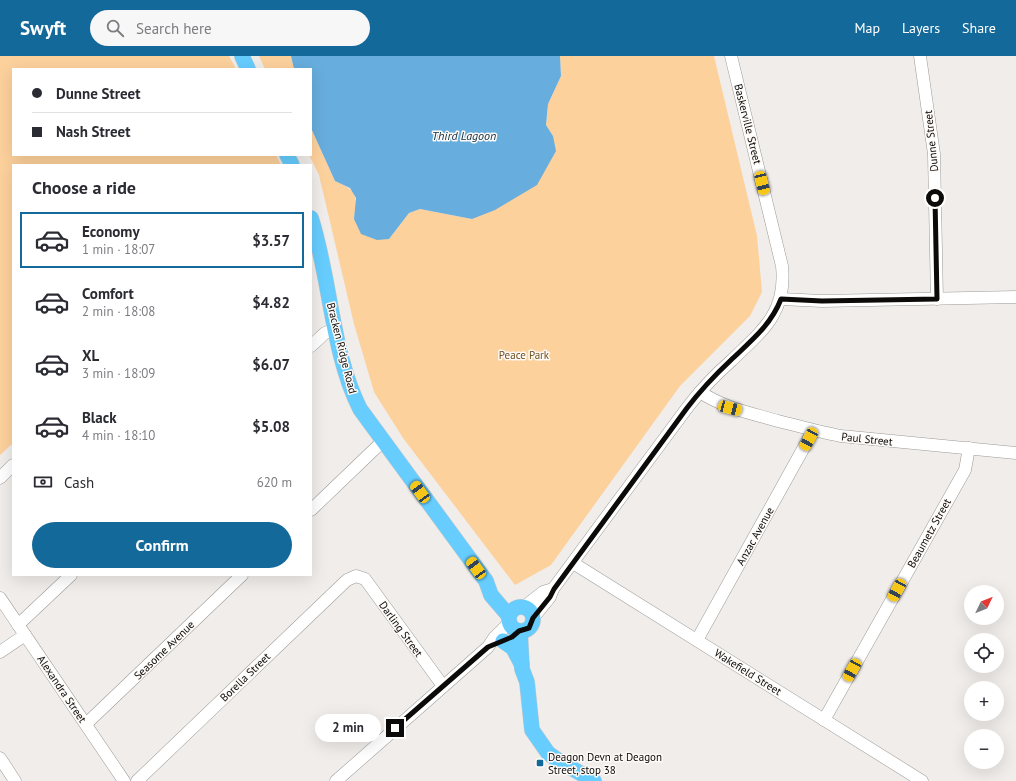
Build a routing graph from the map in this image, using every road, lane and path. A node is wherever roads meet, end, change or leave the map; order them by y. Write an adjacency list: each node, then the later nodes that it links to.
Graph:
1 (242, 56): 4 (main road)
2 (731, 56): 7 (street, Baskerville Street)
3 (920, 56): 8 (street, Dunne Street)
4 (248, 68)
5 (312, 222): 9 (main road, Bracken Ridge Road)
6 (1016, 297): 8 (street)
7 (781, 299): 8 (street); 11 (street, Baskerville Street)
8 (937, 299)
9 (336, 329): 10 (street); 13 (main road, Bracken Ridge Road)
10 (312, 345)
11 (700, 392): 12 (street, Paul Street); 19 (street, Baskerville Street)
12 (813, 431): 14 (street, Paul Street); 26 (street, Anzac Avenue)
13 (383, 441): 18 (street); 24 (main road, Bracken Ridge Road)
14 (969, 448): 15 (street, Paul Street); 33 (street, Beaumetz Street)
15 (1016, 453)
16 (12, 466): 17 (street)
17 (0, 478)
18 (312, 509)
19 (573, 563): 24 (street, Baskerville Street); 26 (street, Wakefield Street)
20 (69, 576): 25 (street)
21 (241, 576): 34 (street, Seasome Avenue)
22 (356, 576): 32 (street, Darling Street); 38 (street, Borella Street)
23 (0, 598): 25 (street, Alexandra Street)
24 (520, 620): 27 (street); 28 (street); 30 (main road); 31 (main road)
25 (22, 630): 29 (street); 34 (street, Alexandra Street)
26 (697, 640): 33 (street, Wakefield Street)
27 (503, 641): 28 (street); 30 (main road)
28 (488, 647): 32 (street)
29 (0, 652)
30 (522, 665): 31 (main road)
31 (527, 682): 40 (main road)
32 (442, 686): 39 (street)
33 (824, 720): 41 (street, Wakefield Street)
34 (86, 724): 37 (street, Alexandra Street)
35 (0, 758): 36 (street)
36 (15, 781)
37 (124, 781)
38 (137, 781)
39 (336, 781)
40 (594, 781)
41 (922, 781)

